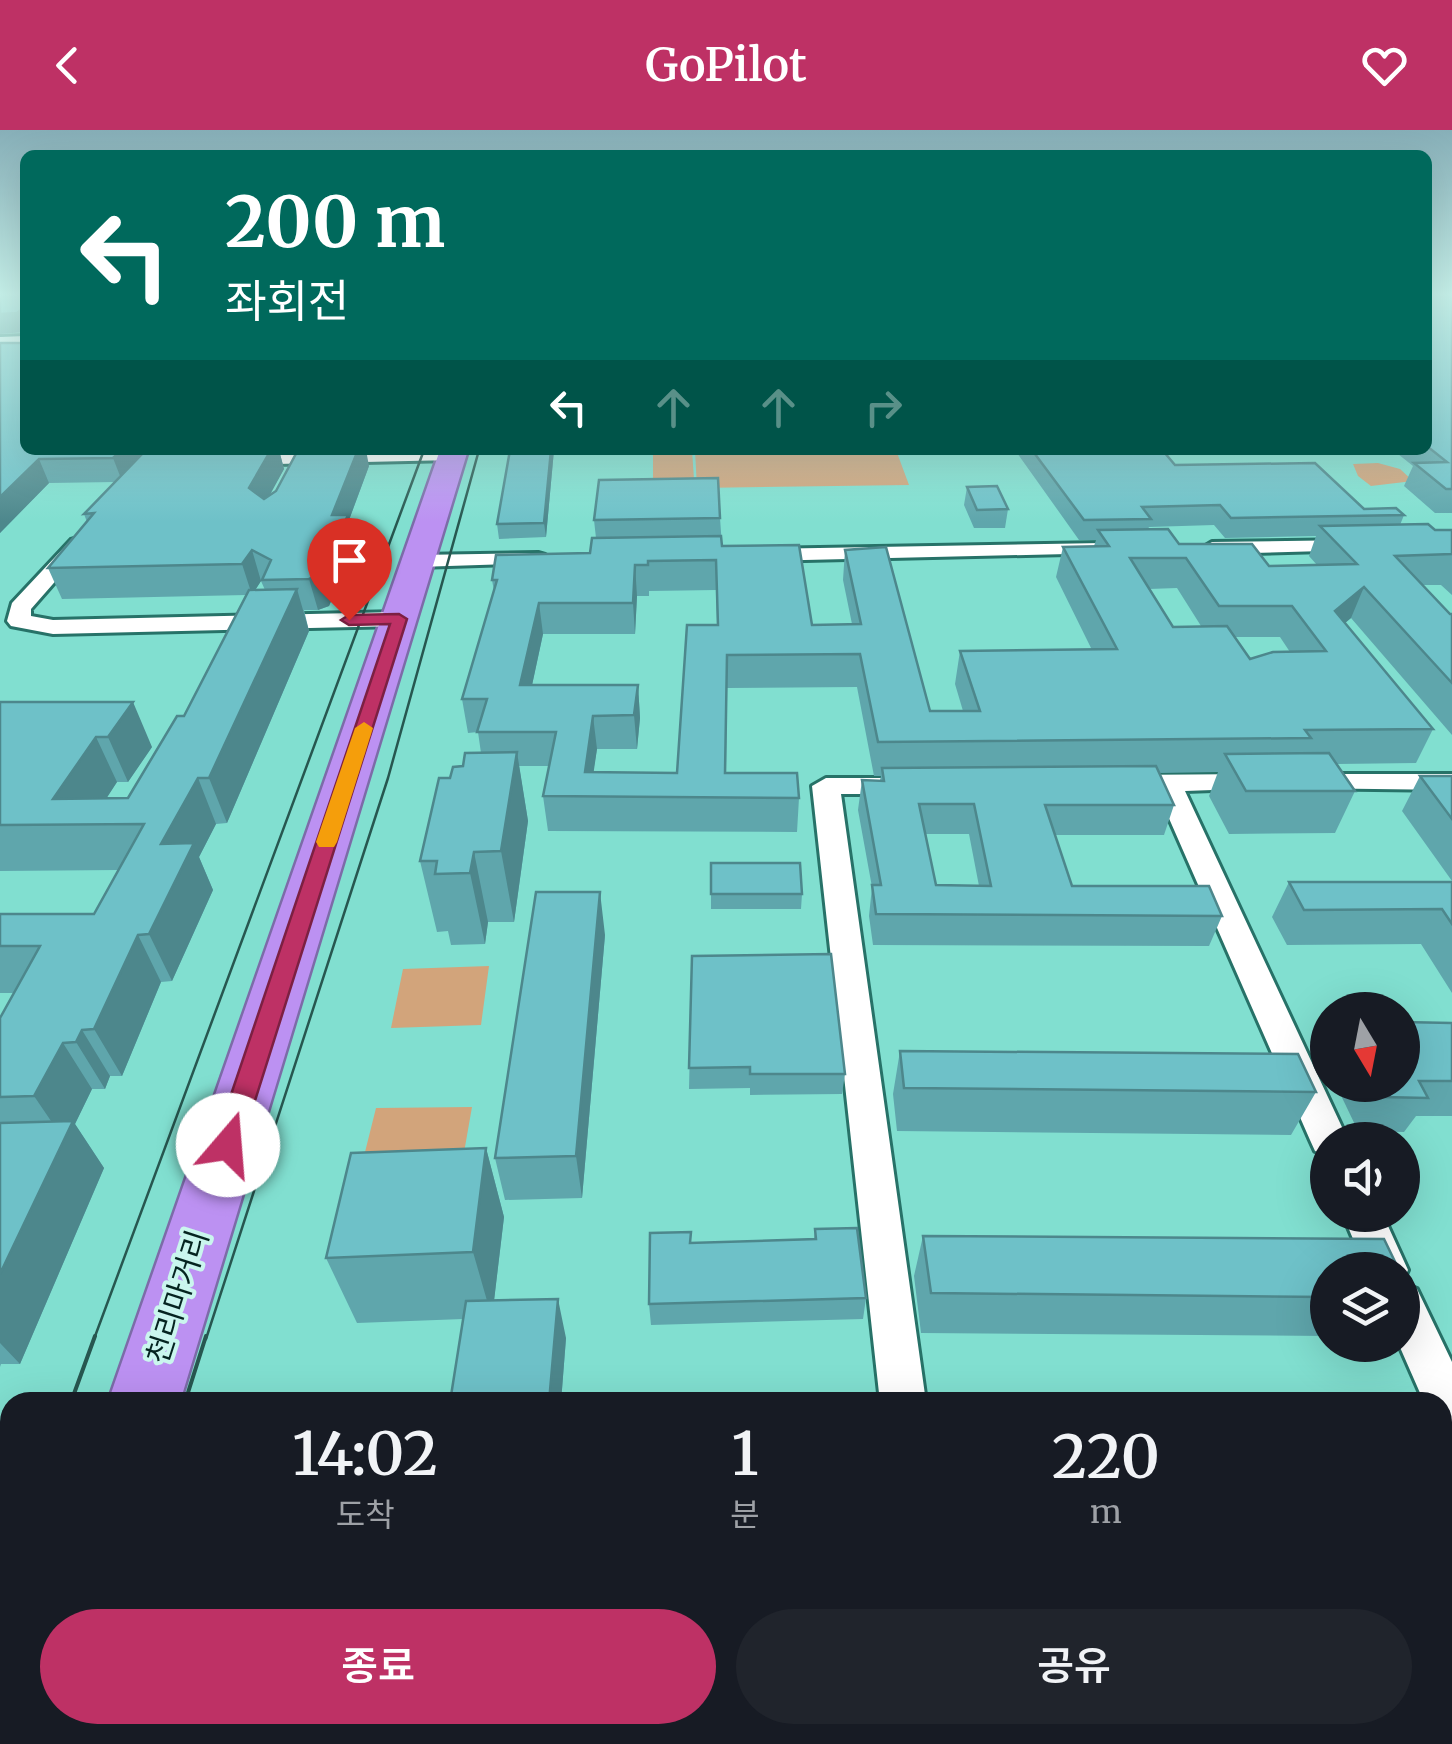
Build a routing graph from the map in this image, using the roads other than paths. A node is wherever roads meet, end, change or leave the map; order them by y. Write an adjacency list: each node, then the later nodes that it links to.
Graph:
1 (382, 455): 3 (street)
2 (452, 455): 10 (highway, 천리마거리)
3 (209, 461)
4 (100, 521): 11 (street)
5 (1380, 545): 6 (street)
6 (1186, 548)
7 (1128, 549): 8 (street)
8 (725, 556)
9 (567, 558): 10 (street)
10 (418, 561): 11 (highway, 천리마거리)
11 (399, 619): 18 (highway, 천리마거리)
12 (1452, 782): 13 (street)
13 (1167, 783): 14 (street); 16 (street)
14 (1091, 784)
15 (939, 785): 19 (street)
16 (1320, 1122)
17 (1420, 1342): 20 (street)
18 (147, 1392)
19 (903, 1392)
20 (1443, 1392)

